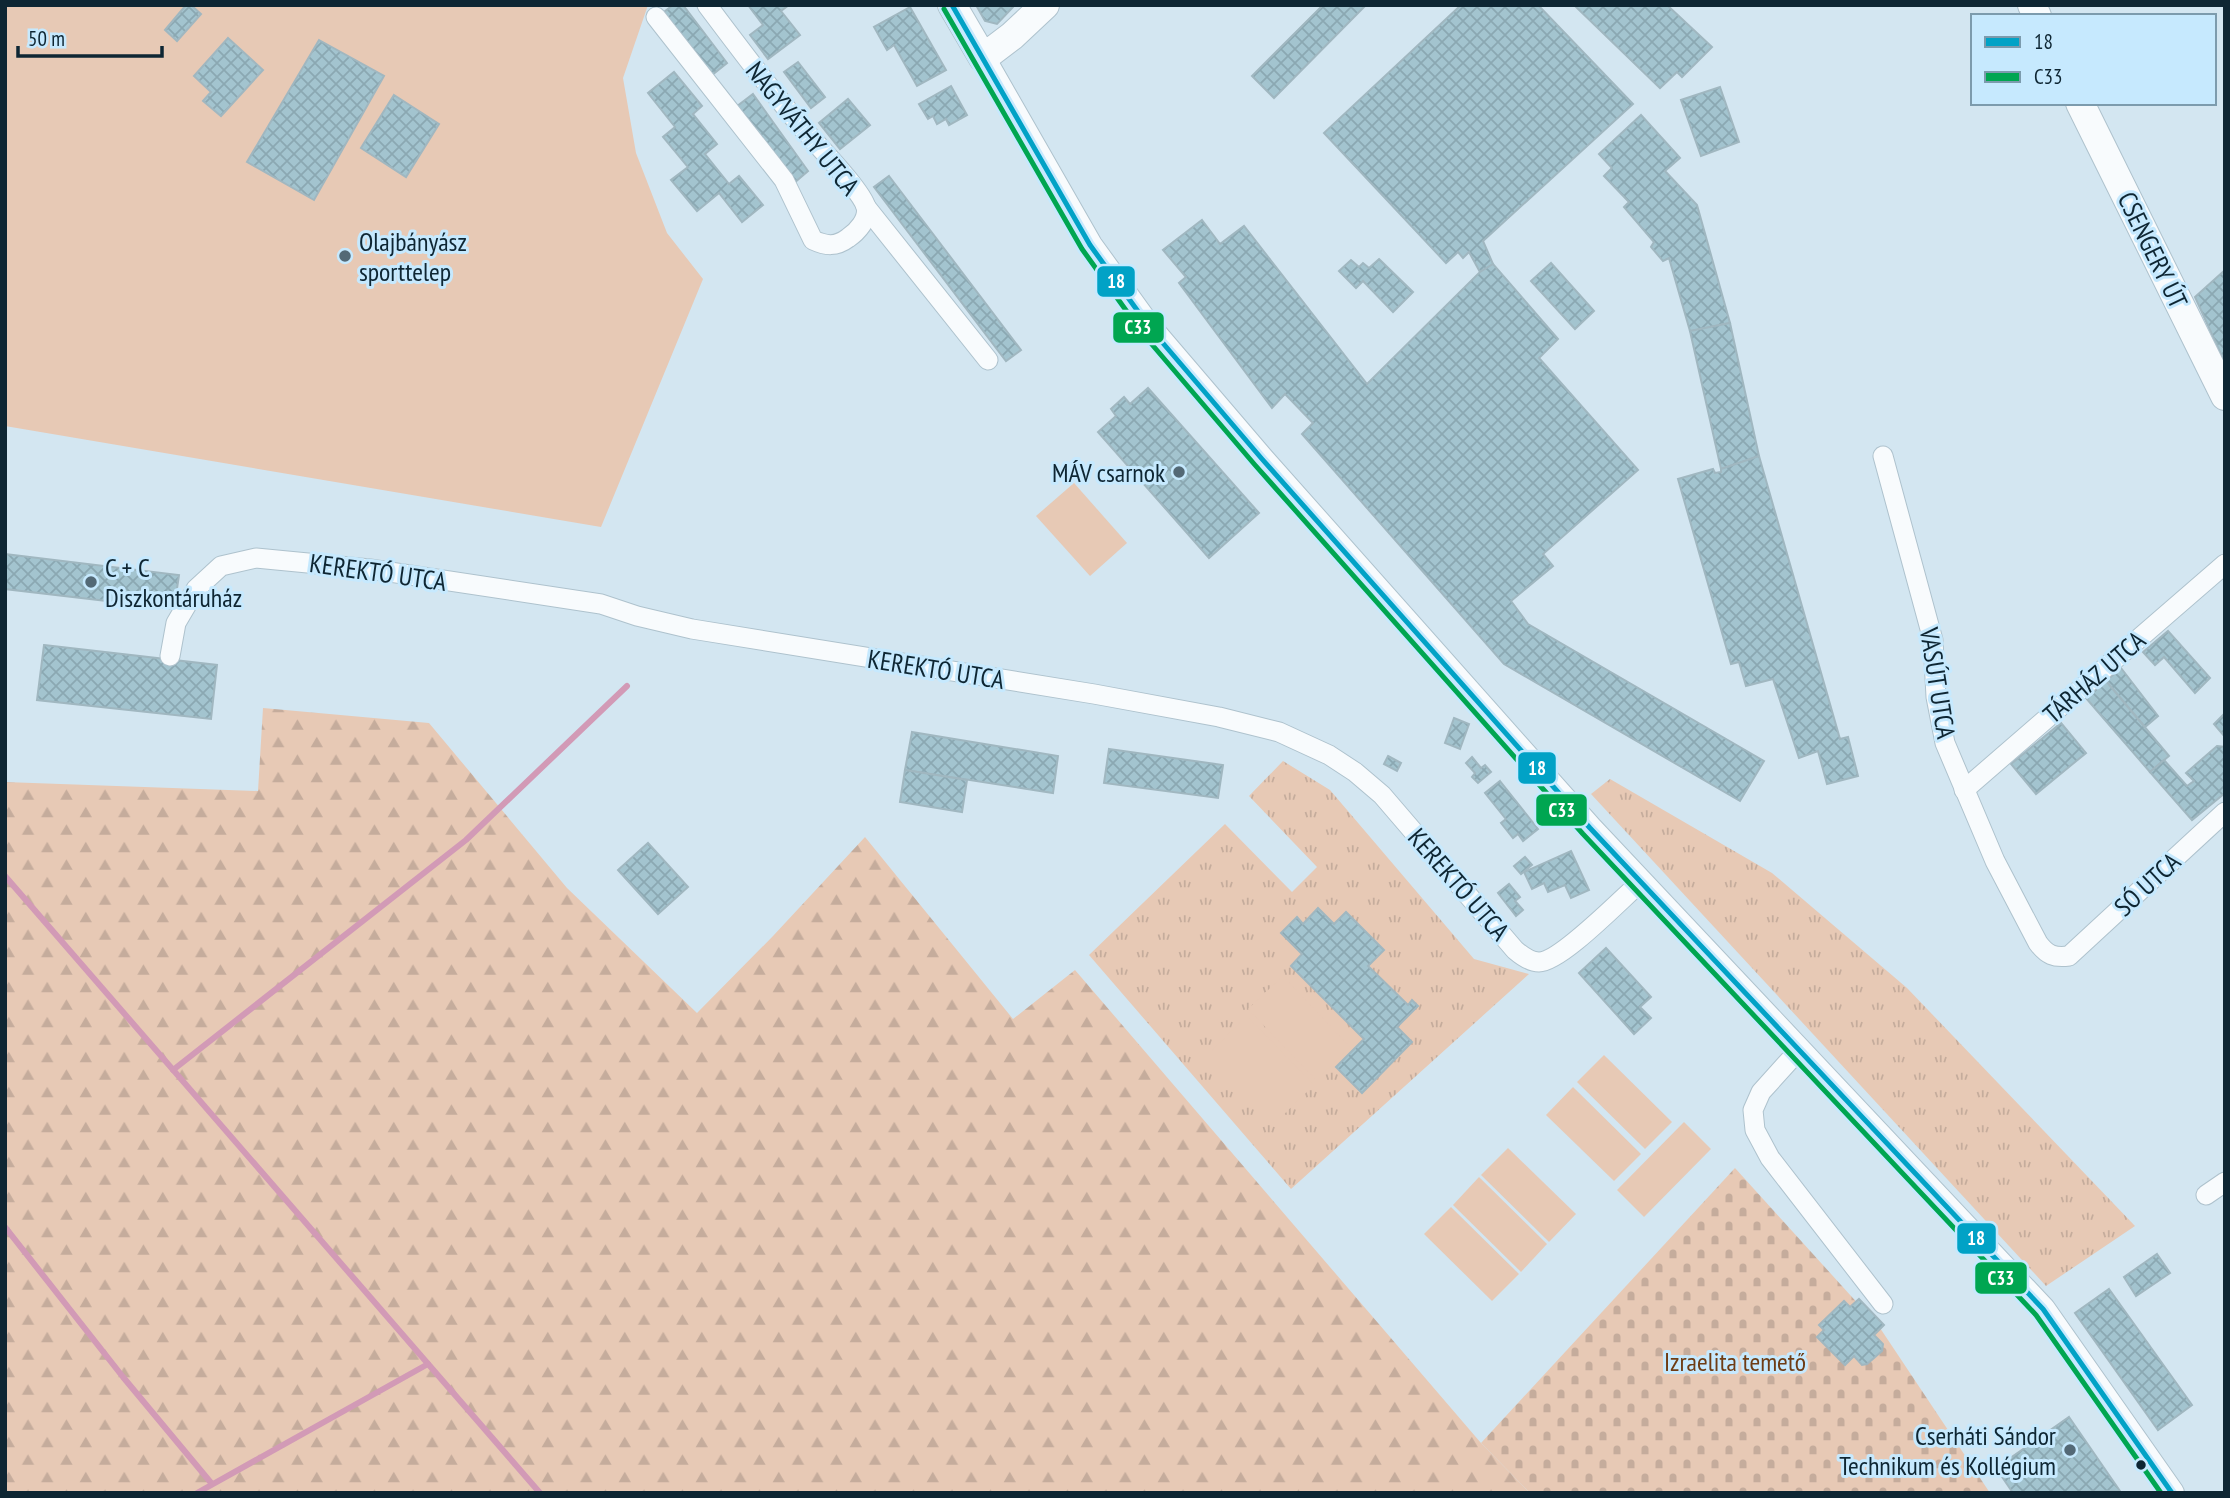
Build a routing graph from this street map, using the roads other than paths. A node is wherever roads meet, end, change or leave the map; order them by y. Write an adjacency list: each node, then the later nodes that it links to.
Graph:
1 (707, 5): 7 (street, NAGYVÁTHY UTCA)
2 (952, 5): 5 (main road)
3 (1045, 5): 5 (main road)
4 (656, 17): 7 (street, NAGYVÁTHY UTCA)
5 (983, 58): 15 (street)
6 (2081, 105): 9 (main road, CSENGERY ÚT)
7 (866, 208): 8 (street)
8 (988, 360)
9 (2225, 396)
10 (1883, 456): 13 (street, VASÚT UTCA)
11 (2225, 564): 13 (street, TÁRHÁZ UTCA)
12 (170, 656): 15 (street, KEREKTÓ UTCA)
13 (1964, 790): 16 (street, VASÚT UTCA)
14 (2225, 811): 16 (street, SÓ UTCA)
15 (1640, 881): 17 (street)
16 (2069, 956)
17 (1800, 1050): 20 (street); 21 (street)
18 (2225, 1182): 19 (street)
19 (2206, 1195)
20 (1883, 1304)
21 (2172, 1493)

